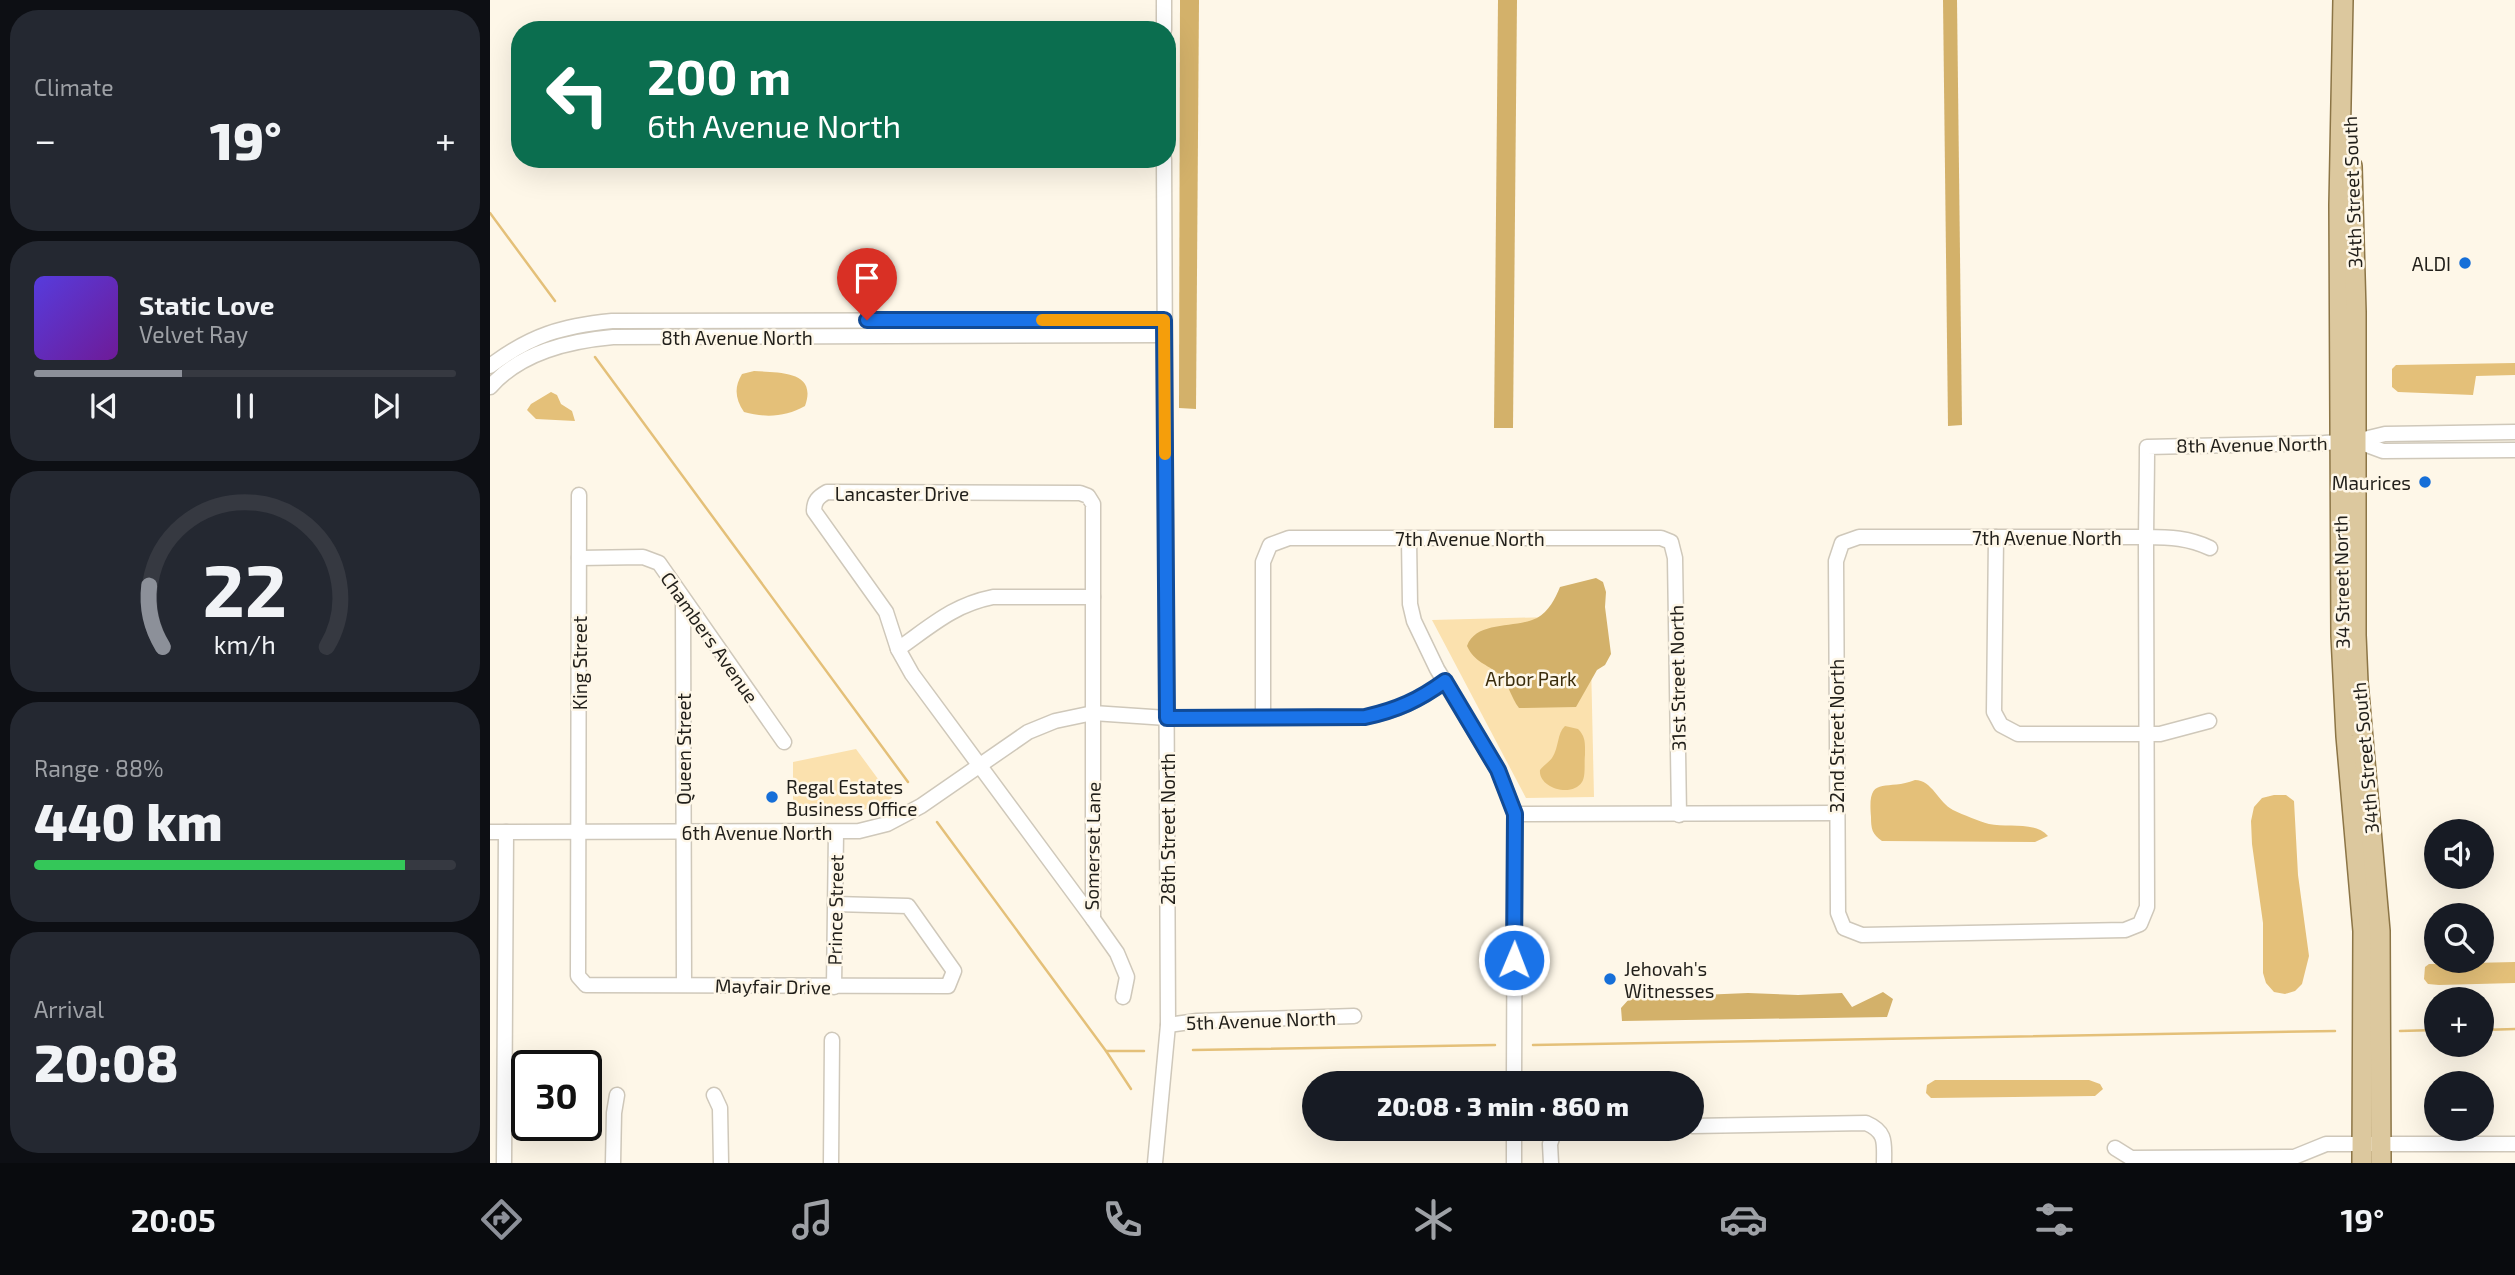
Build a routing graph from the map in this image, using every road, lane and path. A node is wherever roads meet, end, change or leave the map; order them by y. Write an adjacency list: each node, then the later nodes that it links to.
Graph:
1 (1164, 0): 3 (street)
2 (2343, 0): 12 (main road, 34 Street North)
3 (1164, 21)
4 (1164, 168): 5 (street, 28th Street North)
5 (1164, 320): 6 (street, 28th Street North); 7 (street, 8th Avenue North)
6 (1164, 335): 8 (street, 8th Avenue North); 28 (street, 28th Street North)
7 (513, 342): 8 (street); 9 (street, 8th Avenue North)
8 (524, 360): 10 (street, 8th Avenue North)
9 (490, 366)
10 (490, 387)
11 (2515, 432): 12 (street)
12 (2348, 442): 13 (street); 16 (street, 8th Avenue North); 58 (main road, 34 Street North)
13 (2515, 450)
14 (579, 495): 21 (street, King Street)
15 (1996, 537): 16 (street, 7th Avenue North); 19 (street, 7th Avenue North); 30 (street)
16 (2147, 537): 20 (street, 7th Avenue North); 30 (street)
17 (1409, 539): 18 (street, 7th Avenue North); 25 (street); 27 (street, 7th Avenue North)
18 (1671, 542): 35 (street, 31st Street North)
19 (1842, 543): 33 (street, 32nd Street North)
20 (2210, 548)
21 (579, 558): 23 (street, Chambers Avenue); 38 (street, King Street)
22 (1093, 597): 24 (street); 24 (street, Lancaster Drive); 26 (street, Lancaster Drive)
23 (683, 599): 31 (street, Chambers Avenue); 39 (street, Queen Street)
24 (898, 649): 32 (street, Lancaster Drive)
25 (1445, 681): 27 (street, 6th Avenue North); 34 (street)
26 (1093, 713): 28 (street, 6th Avenue North); 32 (street, 6th Avenue North); 42 (street, Somerset Lane)
27 (1263, 717): 28 (street, 6th Avenue North)
28 (1167, 718): 48 (street, 28th Street North)
29 (2209, 721): 30 (street)
30 (2146, 734): 33 (street, 32nd Street North)
31 (784, 741)
32 (979, 767): 40 (street, 6th Avenue North); 42 (street, Somerset Lane)
33 (1836, 813): 35 (street)
34 (1515, 814): 35 (street); 50 (street)
35 (1679, 815)
36 (490, 832): 37 (street, 6th Avenue North)
37 (506, 832): 38 (street, 6th Avenue North); 46 (street)
38 (579, 832): 39 (street, 6th Avenue North); 43 (street, Mayfair Drive)
39 (682, 832): 40 (street, 6th Avenue North); 43 (street, Queen Street)
40 (835, 832): 41 (street, Prince Street)
41 (835, 904): 44 (street, Prince Street); 44 (street, Mayfair Drive)
42 (1093, 919): 45 (street)
43 (684, 984): 44 (street, Mayfair Drive)
44 (834, 987)
45 (1123, 997)
46 (497, 1000): 59 (street)
47 (1354, 1016): 48 (street, 5th Avenue North)
48 (1168, 1025): 63 (street, 28th Street North)
49 (832, 1040): 62 (street)
50 (1514, 1071)
51 (617, 1095): 60 (street)
52 (714, 1095): 61 (street)
53 (1704, 1126): 66 (street)
54 (1514, 1141): 64 (street)
55 (1551, 1141): 65 (street)
56 (2515, 1144): 58 (street)
57 (2115, 1148): 58 (street)
58 (2372, 1154)
59 (504, 1163)
60 (613, 1163)
61 (720, 1163)
62 (831, 1163)
63 (1154, 1163)
64 (1514, 1163)
65 (1551, 1163)
66 (1884, 1163)

